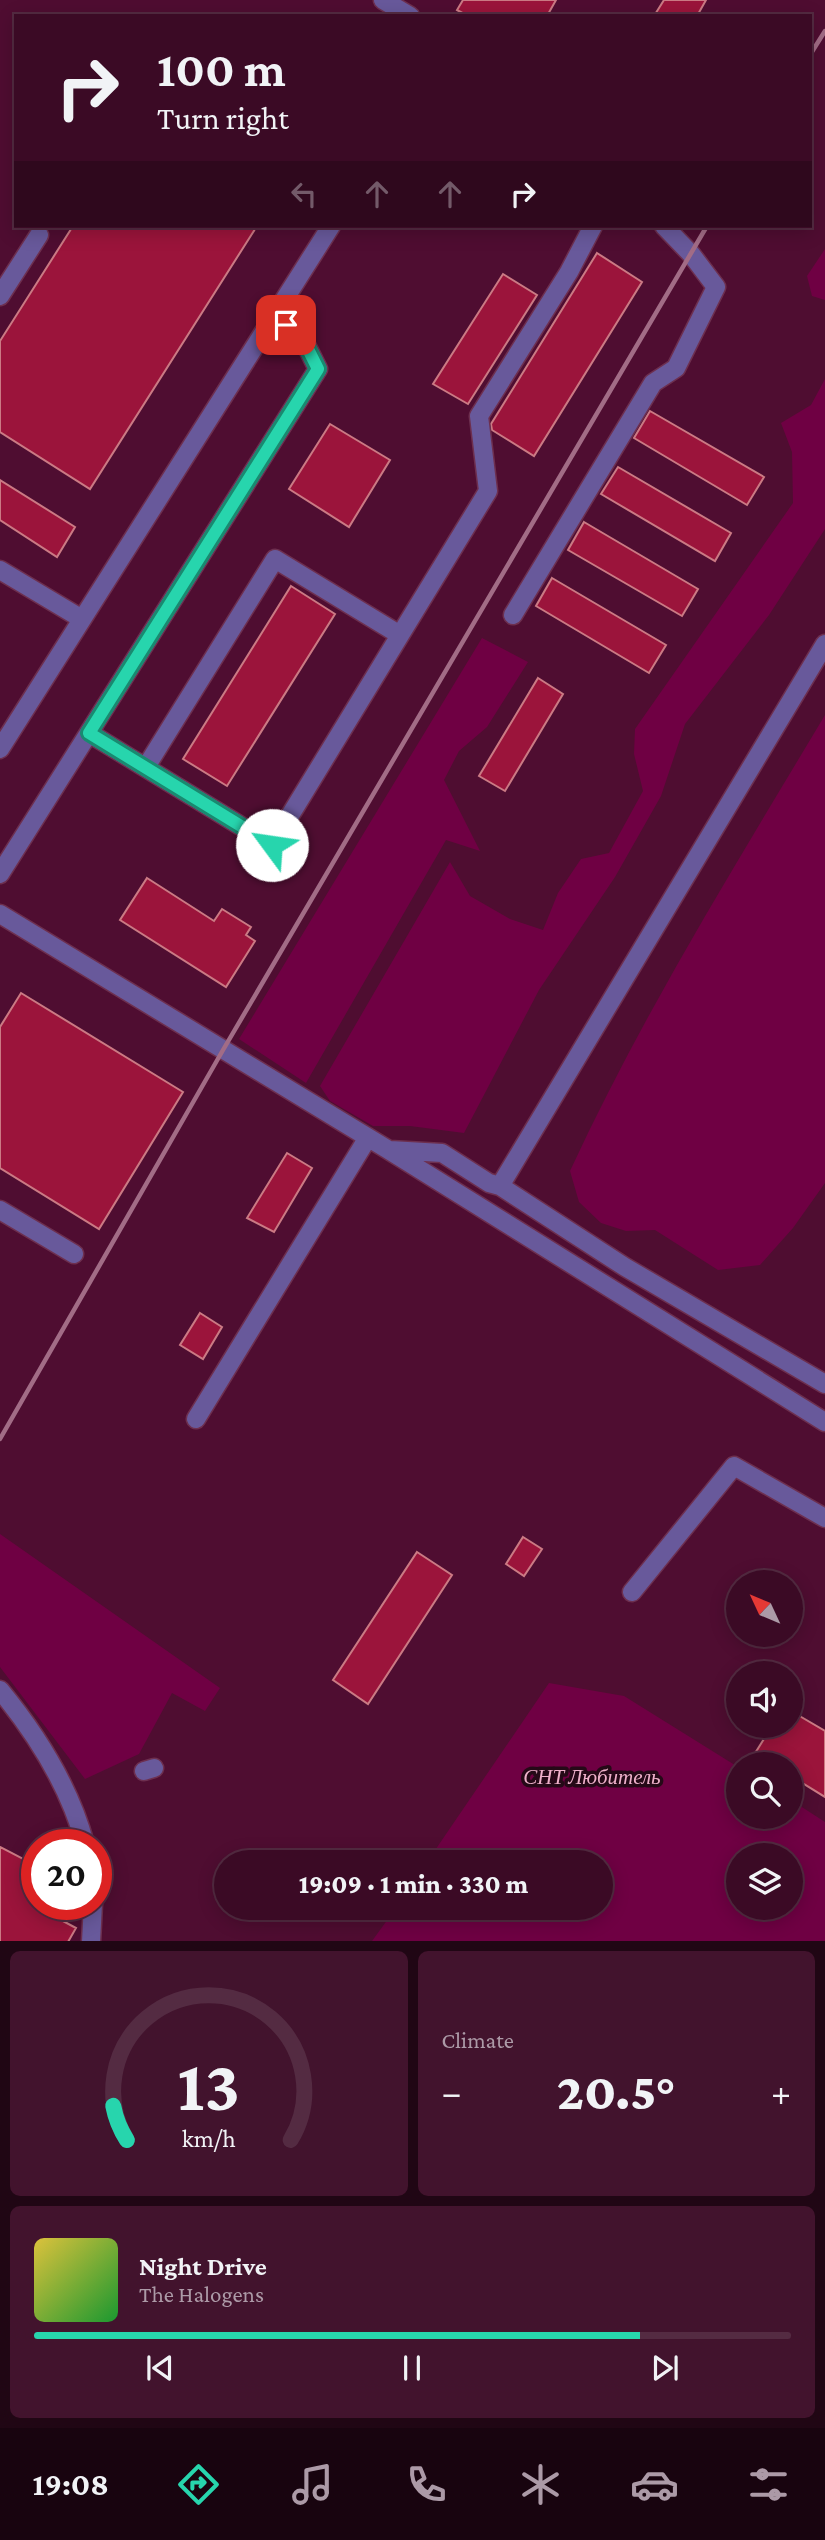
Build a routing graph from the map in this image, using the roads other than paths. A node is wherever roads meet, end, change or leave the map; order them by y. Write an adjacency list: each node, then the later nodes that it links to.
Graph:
1 (383, 0): 2 (street)
2 (407, 14)
3 (330, 228): 8 (street)
4 (592, 228): 12 (street)
5 (666, 228): 10 (street)
6 (39, 235): 7 (street)
7 (0, 296)
8 (273, 316): 11 (street); 14 (street)
9 (0, 570): 11 (street)
10 (513, 615)
11 (82, 619): 15 (street)
12 (400, 635): 16 (street); 16 (street)
13 (825, 644): 21 (street)
14 (89, 733): 16 (street); 17 (street)
15 (0, 749)
16 (146, 768)
17 (0, 874)
18 (0, 914): 19 (street)
19 (367, 1139): 20 (street); 25 (street)
20 (387, 1149): 21 (street); 26 (street)
21 (500, 1186): 24 (street)
22 (0, 1210): 23 (street)
23 (74, 1254)
24 (825, 1384)
25 (196, 1419)
26 (825, 1423)
27 (825, 1518): 28 (street)
28 (632, 1592)
29 (0, 1690): 30 (street)
30 (80, 1829)
31 (92, 1920): 32 (street)
32 (91, 1941)

